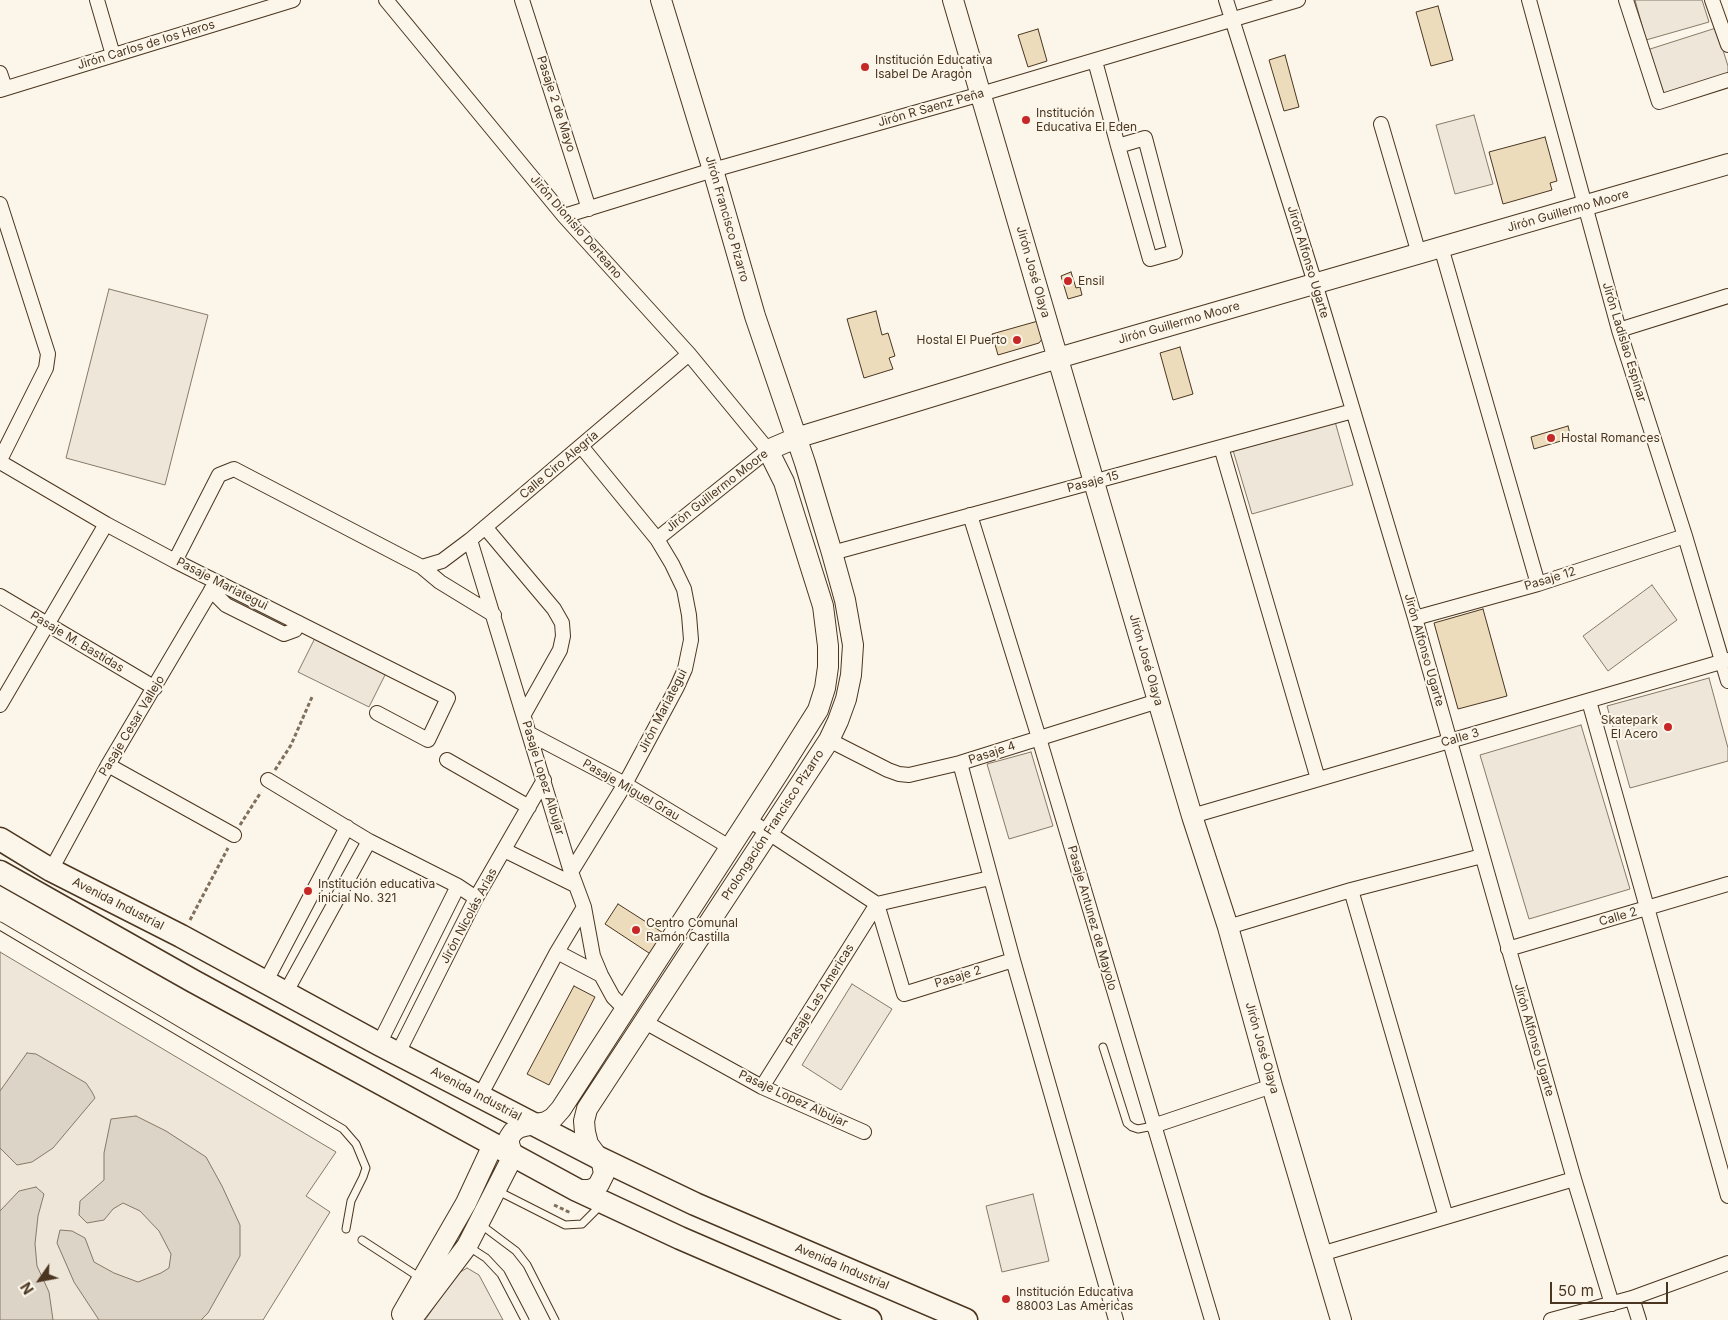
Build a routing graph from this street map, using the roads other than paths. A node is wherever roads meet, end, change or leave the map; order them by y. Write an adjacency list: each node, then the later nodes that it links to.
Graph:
1 (97, 0): 14 (street)
2 (293, 0): 14 (street, Jirón Carlos de los Heros)
3 (386, 0): 27 (street, Jirón Dionisio Derteano)
4 (522, 0): 26 (street, Pasaje 2 de Mayo)
5 (661, 0): 23 (main road, Jirón Francisco Pizarro)
6 (953, 0): 19 (main road, Jirón José Olaya)
7 (1226, 0): 12 (street, Jirón Alfonso Ugarte)
8 (1298, 0): 12 (street, Jirón R Saenz Peña)
9 (1529, 0): 25 (street, Jirón Ladislao Espinar)
10 (1626, 0): 17 (street)
11 (1712, 0): 13 (street)
12 (1231, 19): 15 (street, Jirón R Saenz Peña); 30 (street, Jirón Alfonso Ugarte)
13 (1728, 45)
14 (114, 55): 18 (street, Jirón Carlos de los Heros)
15 (1095, 61): 19 (street, Jirón R Saenz Peña); 21 (street)
16 (0, 73): 18 (street)
17 (1728, 80)
18 (2, 89)
19 (981, 94): 23 (street, Jirón R Saenz Peña); 34 (main road, Jirón José Olaya)
20 (1381, 124): 29 (street)
21 (1118, 146): 21 (street)
22 (1728, 164): 25 (main road, Jirón Guillermo Moore)
23 (713, 170): 26 (street, Jirón R Saenz Peña); 36 (main road, Jirón Francisco Pizarro)
24 (0, 204): 40 (street)
25 (1584, 206): 28 (main road, Jirón Guillermo Moore); 32 (street, Jirón Ladislao Espinar)
26 (589, 209): 27 (street, Jirón R Saenz Peña)
27 (564, 216): 33 (street, Jirón Dionisio Derteano)
28 (1441, 247): 29 (main road, Jirón Guillermo Moore); 51 (street)
29 (1419, 254): 30 (main road, Jirón Guillermo Moore)
30 (1316, 283): 34 (main road, Jirón Guillermo Moore); 35 (street, Jirón Alfonso Ugarte)
31 (1728, 296): 32 (street)
32 (1618, 330): 45 (street, Jirón Ladislao Espinar)
33 (689, 354): 37 (street, Calle Ciro Alegría); 39 (street, Jirón Dionisio Derteano)
34 (1058, 358): 36 (main road, Jirón Guillermo Moore); 41 (main road, Jirón José Olaya)
35 (1353, 411): 38 (street, Pasaje 15); 55 (street, Jirón Alfonso Ugarte)
36 (796, 438): 39 (main road, Jirón Guillermo Moore); 48 (main road, Prolongación Francisco Pizarro)
37 (581, 446): 44 (street, Calle Ciro Alegría); 46 (street, Jirón Mariategui)
38 (1221, 447): 41 (street, Pasaje 15); 72 (street)
39 (768, 450): 46 (street, Jirón Guillermo Moore); 78 (main road, Prolongación Francisco Pizarro)
40 (0, 461): 43 (street, Pasaje Mariategui)
41 (1094, 482): 42 (street, Pasaje 15); 60 (main road, Jirón José Olaya)
42 (970, 515): 48 (street, Pasaje 15); 66 (street, Pasaje Antunez de Mayolo)
43 (106, 524): 49 (street, Pasaje Mariategui); 56 (street)
44 (486, 527): 47 (street, Calle Ciro Alegría); 64 (street)
45 (1685, 536): 51 (street, Pasaje 12); 57 (street, Jirón Ladislao Espinar)
46 (657, 539): 75 (street, Jirón Mariategui)
47 (470, 540): 50 (street, Calle Ciro Alegría); 54 (street, Pasaje Lopez Albujar)
48 (832, 553): 67 (main road, Prolongación Francisco Pizarro)
49 (175, 560): 50 (street); 52 (street, Pasaje Mariategui)
50 (422, 567): 54 (street)
51 (1538, 584): 55 (street, Pasaje 12)
52 (213, 586): 59 (street, Pasaje Cesar Vallejo); 63 (street, Pasaje Mariategui)
53 (0, 596): 56 (street, Pasaje M. Bastidas)
54 (494, 615): 64 (street, Pasaje Lopez Albujar)
55 (1415, 618): 68 (street, Jirón Alfonso Ugarte)
56 (47, 624): 59 (street, Pasaje M. Bastidas); 62 (street)
57 (1725, 661): 58 (street, Jirón Ladislao Espinar); 61 (street, Calle 3)
58 (1728, 681)
59 (155, 688): 71 (street, Pasaje Cesar Vallejo)
60 (1158, 701): 66 (street, Pasaje 4); 77 (main road, Jirón José Olaya)
61 (1589, 701): 68 (street, Calle 3); 97 (street)
62 (0, 705)
63 (377, 713)
64 (524, 714): 65 (street, Pasaje Lopez Albujar)
65 (530, 734): 74 (street, Pasaje Lopez Albujar); 75 (street, Pasaje Miguel Grau)
66 (1038, 738): 70 (street, Pasaje 4); 114 (street, Pasaje Antunez de Mayolo)
67 (828, 740): 70 (street, Pasaje 4); 80 (main road, Prolongación Francisco Pizarro)
68 (1450, 742): 72 (street, Calle 3); 86 (street, Jirón Alfonso Ugarte)
69 (447, 760): 76 (street)
70 (960, 763): 90 (street)
71 (108, 765): 81 (street); 87 (street, Pasaje Cesar Vallejo)
72 (1318, 779): 77 (street, Calle 3)
73 (268, 780): 79 (street)
74 (544, 780): 76 (street, Jirón Nicolás Arias); 89 (street, Pasaje Lopez Albujar)
75 (625, 784): 84 (street, Pasaje Miguel Grau); 89 (street, Jirón Mariategui)
76 (529, 807): 85 (street, Jirón Nicolás Arias)
77 (1192, 816): 99 (main road, Jirón José Olaya)
78 (748, 820): 80 (street); 84 (main road, Prolongación Francisco Pizarro)
79 (347, 827): 83 (street); 104 (street)
80 (768, 833): 95 (street); 107 (main road, Prolongación Francisco Pizarro)
81 (234, 835)
82 (0, 839): 87 (main road, Avenida Industrial)
83 (369, 841): 92 (street); 105 (street)
84 (731, 848): 106 (main road, Prolongación Francisco Pizarro)
85 (504, 850): 89 (street); 94 (street, Jirón Nicolás Arias)
86 (1482, 856): 93 (street); 100 (street, Jirón Alfonso Ugarte)
87 (51, 870): 104 (main road, Avenida Industrial)
88 (0, 872): 116 (main road)
89 (573, 878): 96 (street, Pasaje Lopez Albujar)
90 (990, 878): 95 (street); 102 (street)
91 (1728, 884): 97 (street, Calle 2)
92 (458, 886): 94 (street); 109 (street, Jirón Nicolás Arias)
93 (1351, 890): 99 (street); 124 (street)
94 (476, 898): 109 (street, Jirón Nicolás Arias)
95 (878, 904): 102 (street, Pasaje 2); 111 (street, Pasaje Las Americas)
96 (584, 907): 101 (street); 103 (street, Pasaje Lopez Albujar)
97 (1647, 908): 100 (street, Calle 2); 122 (street)
98 (0, 926): 126 (lane)
99 (1228, 927): 110 (main road, Jirón José Olaya)
100 (1508, 949): 119 (street, Jirón Alfonso Ugarte)
101 (557, 952): 103 (street); 112 (street)
102 (1013, 960): 140 (street)
103 (601, 975): 106 (street, Pasaje Lopez Albujar)
104 (266, 981): 105 (main road, Avenida Industrial)
105 (286, 992): 109 (main road, Avenida Industrial)
106 (626, 1010): 113 (main road, Prolongación Francisco Pizarro)
107 (644, 1021): 111 (street, Pasaje Lopez Albujar); 118 (main road, Prolongación Francisco Pizarro)
108 (1103, 1047): 114 (lane)
109 (388, 1048): 112 (main road, Avenida Industrial)
110 (1272, 1086): 114 (street); 129 (main road, Jirón José Olaya)
111 (762, 1087): 115 (street, Pasaje Lopez Albujar)
112 (480, 1096): 113 (main road, Avenida Industrial)
113 (535, 1125): 117 (main road, Prolongación Francisco Pizarro); 118 (main road, Avenida Industrial)
114 (1153, 1126): 141 (street, Pasaje Antunez de Mayolo)
115 (864, 1132)
116 (493, 1145): 117 (main road); 131 (main road)
117 (513, 1156): 120 (main road); 121 (main road)
118 (599, 1158): 121 (main road, Prolongación Francisco Pizarro); 139 (main road, Avenida Industrial)
119 (1574, 1179): 124 (street); 133 (street, Jirón Alfonso Ugarte)
120 (496, 1190): 123 (lane); 125 (main road)
121 (578, 1190): 123 (main road)
122 (1728, 1196)
123 (603, 1203): 138 (main road)
124 (1446, 1217): 129 (street)
125 (478, 1222): 128 (main road); 137 (lane)
126 (346, 1229)
127 (362, 1240): 131 (lane)
128 (467, 1246): 135 (main road); 136 (lane)
129 (1321, 1254): 142 (main road, Jirón José Olaya)
130 (1728, 1263): 132 (street)
131 (422, 1279): 134 (main road)
132 (1632, 1298): 133 (street); 144 (street)
133 (1612, 1304): 143 (street)
134 (398, 1320)
135 (411, 1320)
136 (525, 1320)
137 (555, 1320)
138 (870, 1320)
139 (966, 1320)
140 (1116, 1320)
141 (1212, 1320)
142 (1341, 1320)
143 (1551, 1320)
144 (1639, 1320)

